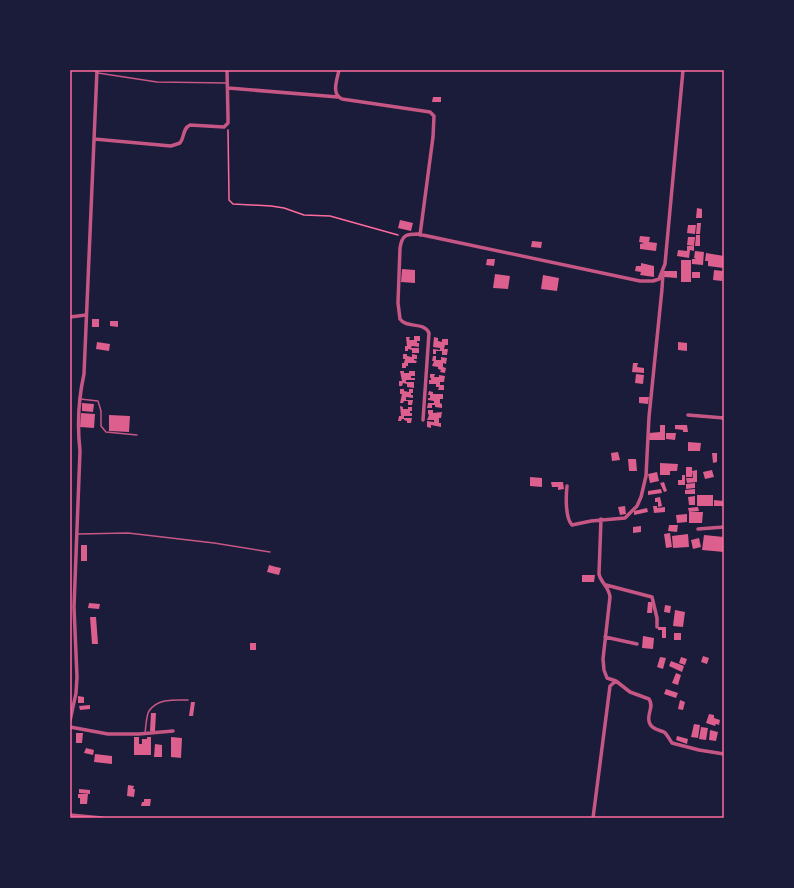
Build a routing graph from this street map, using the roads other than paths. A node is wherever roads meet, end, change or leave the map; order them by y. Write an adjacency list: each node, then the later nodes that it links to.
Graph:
1 (227, 70): 5 (street)
2 (339, 70): 7 (street)
3 (682, 70): 10 (street)
4 (97, 72): 5 (lane); 8 (street)
5 (227, 83): 6 (street)
6 (228, 88): 7 (street); 8 (street)
7 (338, 97): 9 (street)
8 (94, 139): 11 (street)
9 (420, 235): 10 (street); 16 (street)
10 (662, 270): 19 (street)
11 (86, 315): 12 (street); 13 (street)
12 (70, 317)
13 (80, 400): 17 (lane); 22 (street)
14 (688, 415): 15 (street)
15 (724, 418)
16 (423, 420)
17 (137, 435)
18 (567, 486): 19 (street)
19 (601, 519): 24 (street)
20 (724, 527): 21 (street)
21 (698, 529)
22 (76, 534): 23 (lane); 25 (street)
23 (270, 552)
24 (606, 585): 26 (street); 27 (street)
25 (72, 593): 31 (street)
26 (657, 627)
27 (605, 637): 28 (street); 29 (street)
28 (638, 644)
29 (616, 681): 35 (street); 38 (street)
30 (188, 700): 34 (lane)
31 (70, 720)
32 (70, 727): 34 (street)
33 (173, 731): 34 (street)
34 (145, 733)
35 (724, 754)
36 (70, 815): 37 (street)
37 (102, 818)
38 (593, 818)

